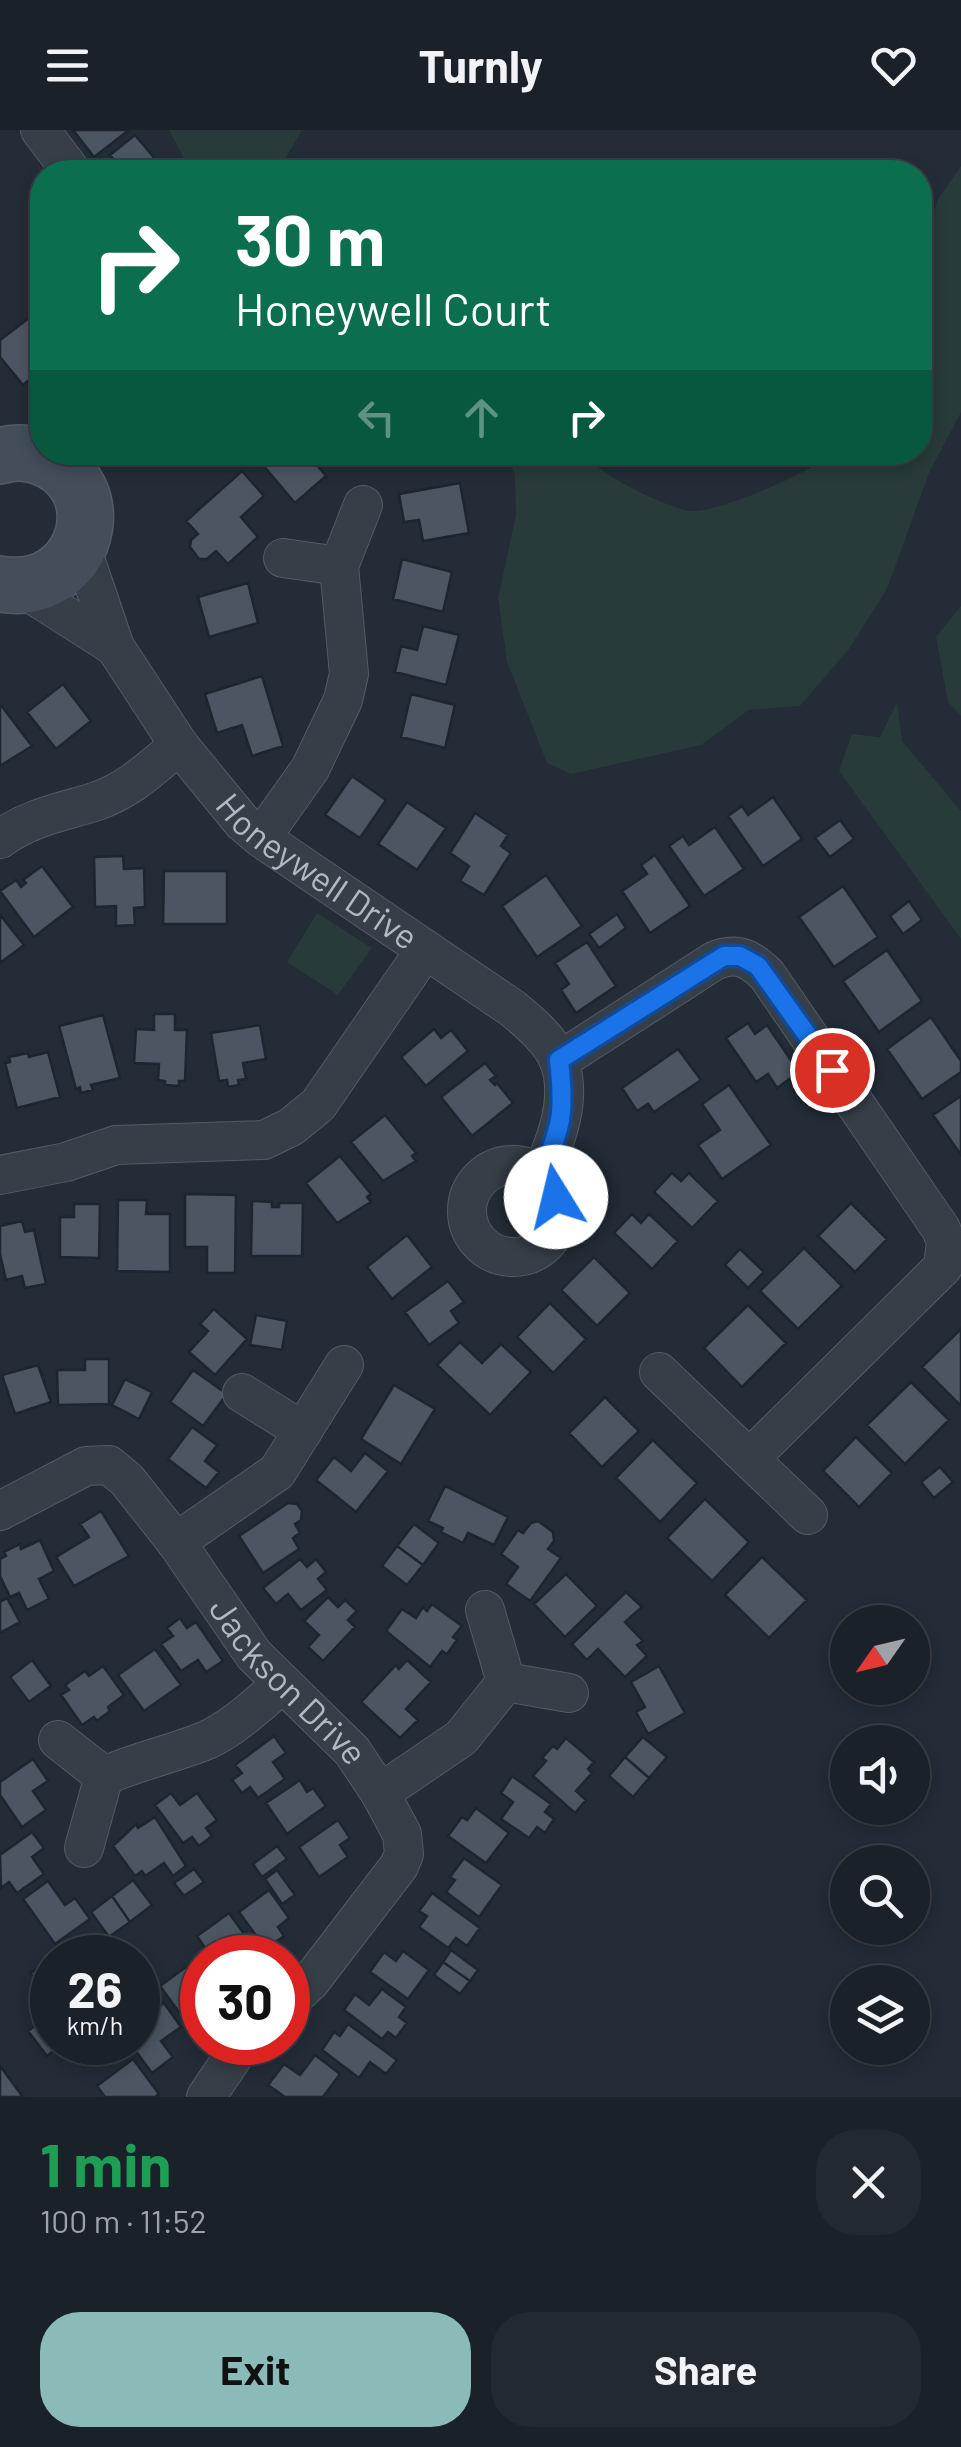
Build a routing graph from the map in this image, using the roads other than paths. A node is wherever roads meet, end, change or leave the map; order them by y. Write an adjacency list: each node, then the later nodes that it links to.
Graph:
1 (40, 130): 2 (street)
2 (63, 160)
3 (69, 465): 4 (street)
4 (40, 474): 8 (street); 9 (street, Honeywell Drive)
5 (363, 505): 7 (street)
6 (283, 558): 7 (street)
7 (339, 566): 11 (street)
8 (10, 585): 9 (street, Honeywell Drive)
9 (115, 647): 10 (street, Honeywell Drive)
10 (178, 746): 11 (street, Honeywell Drive); 12 (street)
11 (260, 838): 13 (street, Honeywell Drive)
12 (0, 840)
13 (425, 950): 14 (street, Honeywell Drive); 16 (street)
14 (559, 1060): 15 (street); 21 (street)
15 (541, 1175)
16 (0, 1176)
17 (344, 1365): 20 (street)
18 (660, 1372): 21 (street)
19 (242, 1393): 20 (street)
20 (303, 1431): 24 (street)
21 (751, 1457): 23 (street)
22 (0, 1510): 24 (street, Jackson Drive)
23 (808, 1515)
24 (176, 1542): 27 (street, Jackson Drive)
25 (485, 1610): 26 (street)
26 (506, 1682): 28 (street); 31 (street)
27 (282, 1684): 30 (street); 31 (street, Jackson Drive)
28 (570, 1693)
29 (58, 1740): 30 (street)
30 (104, 1776): 32 (street)
31 (380, 1793): 33 (street, Jackson Drive)
32 (84, 1848)
33 (310, 1982)
34 (228, 2065): 35 (street)
35 (206, 2097)

